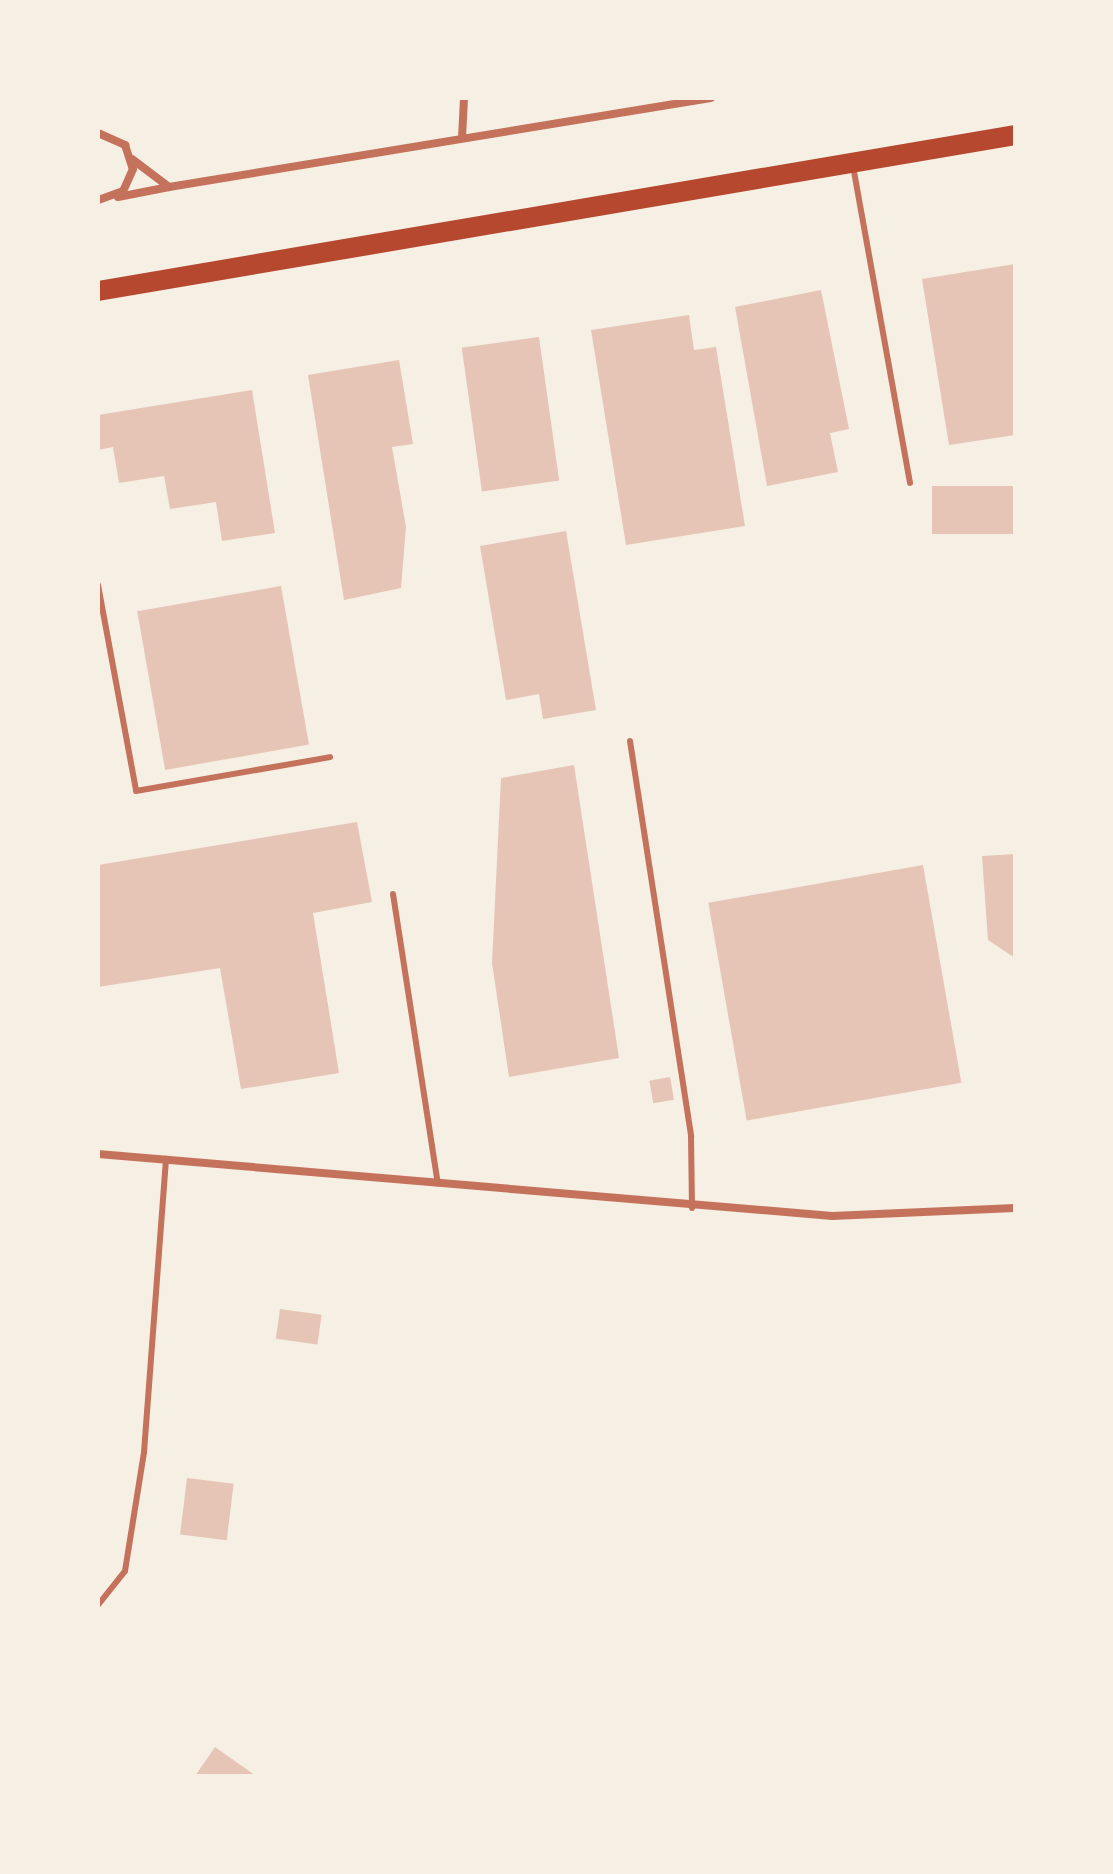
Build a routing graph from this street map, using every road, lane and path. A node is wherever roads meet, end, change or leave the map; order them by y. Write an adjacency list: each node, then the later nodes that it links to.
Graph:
1 (464, 98): 5 (street)
2 (711, 98): 5 (street)
3 (98, 133): 6 (street)
4 (1015, 135): 7 (main road)
5 (462, 138): 8 (street)
6 (132, 159): 8 (street); 9 (street)
7 (853, 162): 11 (main road); 12 (lane)
8 (169, 187): 9 (street)
9 (110, 199): 10 (street)
10 (98, 200)
11 (98, 291)
12 (910, 483)
13 (98, 585): 15 (lane)
14 (630, 741): 20 (lane)
15 (330, 757)
16 (393, 894): 19 (lane)
17 (98, 1154): 18 (street)
18 (166, 1159): 19 (street); 22 (lane)
19 (438, 1184): 20 (street)
20 (692, 1208): 21 (street)
21 (1015, 1208)
22 (98, 1605)

